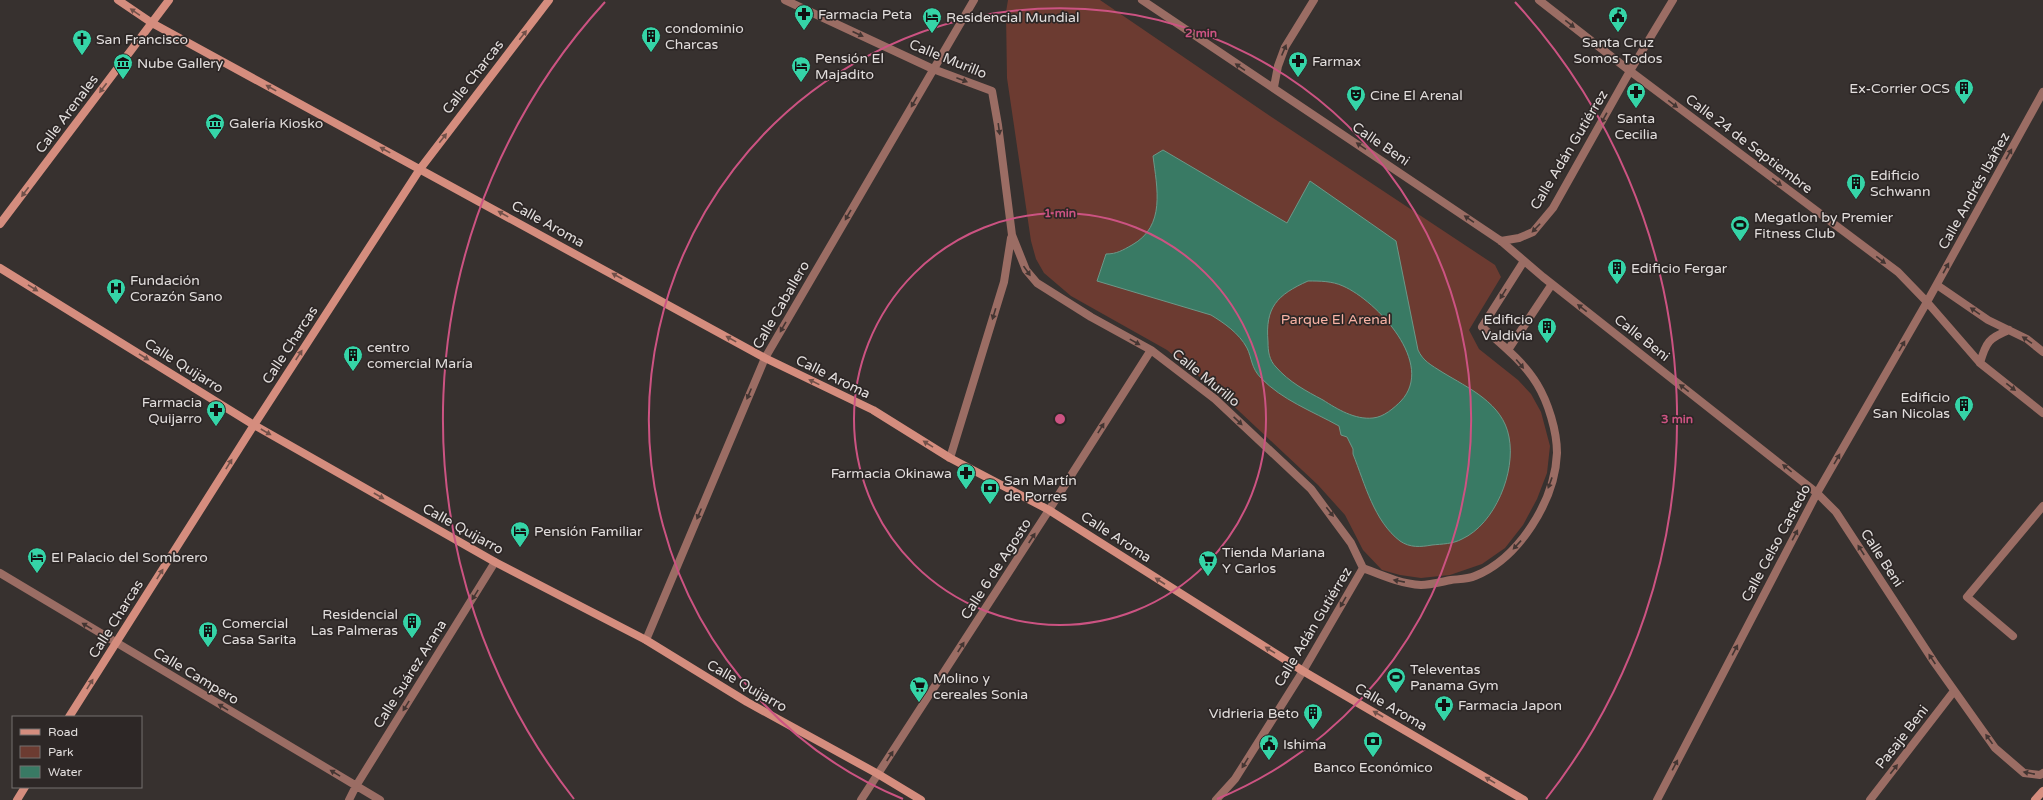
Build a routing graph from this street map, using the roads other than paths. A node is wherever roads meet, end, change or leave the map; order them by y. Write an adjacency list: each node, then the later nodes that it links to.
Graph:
1 (118, 0): 10 (street, Calle Aroma, one-way to 1)
2 (169, 0): 10 (street, Calle Arenales)
3 (549, 0): 15 (street, Calle Charcas, one-way to 3)
4 (785, 0): 11 (street, Calle Murillo, one-way to 11)
5 (974, 0): 11 (street, Calle Caballero)
6 (1142, 0): 13 (street, Calle Beni, one-way to 6)
7 (1314, 0): 13 (street, one-way to 7)
8 (1539, 0): 12 (street, Calle 24 de Septiembre, one-way to 12)
9 (1673, 0): 12 (street, Calle Adán Gutiérrez)
10 (152, 23): 15 (street, Calle Aroma, one-way to 10); 16 (street, Calle Arenales, one-way to 16)
11 (933, 69): 17 (street, Calle Murillo, one-way to 17); 28 (street, Calle Caballero, one-way to 28)
12 (1630, 71): 18 (street, Calle Adán Gutiérrez, one-way to 18); 23 (street, Calle 24 de Septiembre, one-way to 23)
13 (1274, 87): 18 (street, Calle Beni, one-way to 13)
14 (2043, 92): 22 (street, Calle Andrés Ibáñez, one-way to 14)
15 (420, 169): 28 (street, Calle Aroma, one-way to 15); 31 (street, Calle Charcas, one-way to 15)
16 (0, 224)
17 (1012, 235): 25 (street, Calle Murillo, one-way to 25); 32 (street, Calle Murillo, one-way to 32)
18 (1501, 241): 19 (street, Calle Beni)
19 (1524, 261): 21 (street, Calle Beni); 26 (street, Calle Adán Gutiérrez, one-way to 26)
20 (0, 268): 31 (street, Calle Quijarro, one-way to 31)
21 (1552, 284): 26 (street); 33 (street, Calle Beni, one-way to 21)
22 (1937, 285): 23 (street, Calle Andrés Ibáñez); 24 (street, one-way to 22)
23 (1927, 302): 29 (street, Calle 24 de Septiembre); 33 (street, Calle Celso Castedo, one-way to 23)
24 (2009, 330): 27 (street, one-way to 24); 29 (street)
25 (1151, 350): 35 (street, Calle 6 de Agosto, one-way to 25); 37 (street, Calle Murillo, one-way to 37)
26 (1508, 350): 37 (street, Calle Adán Gutiérrez, one-way to 37)
27 (2043, 352)
28 (765, 358): 32 (street, Calle Aroma, one-way to 28); 40 (street, Calle Caballero, one-way to 40)
29 (1980, 363): 30 (street, Calle 24 de Septiembre, one-way to 30)
30 (2043, 413)
31 (254, 425): 36 (street, Calle Quijarro, one-way to 36); 41 (street, Calle Charcas, one-way to 31)
32 (950, 458): 35 (street, Calle Aroma)
33 (1817, 493): 43 (street, Calle Beni, one-way to 33); 57 (street, Calle Celso Castedo, one-way to 33)
34 (2043, 506): 39 (street)
35 (1049, 510): 42 (street, Calle Aroma, one-way to 35); 46 (street, Calle 6 de Agosto, one-way to 35)
36 (495, 562): 40 (street, Calle Quijarro); 47 (street, Calle Suárez Arana, one-way to 47)
37 (1363, 568): 42 (street, Calle Adán Gutiérrez, one-way to 42)
38 (0, 574): 41 (street, Calle Campero, one-way to 38)
39 (2013, 636)
40 (646, 640): 46 (street, Calle Quijarro)
41 (116, 643): 44 (street, Calle Charcas, one-way to 41); 47 (street, Calle Campero, one-way to 41)
42 (1303, 671): 55 (street, Calle Adán Gutiérrez, one-way to 55); 56 (street, Calle Aroma, one-way to 42)
43 (1954, 691): 45 (street, Calle Beni, one-way to 43); 58 (street, Pasaje Beni, one-way to 43)
44 (70, 716)
45 (2043, 773)
46 (878, 774): 53 (street, Calle 6 de Agosto); 54 (street, Calle Quijarro)
47 (356, 786): 51 (street, Calle Suárez Arana); 52 (street, Calle Campero)
48 (24, 788): 50 (street)
49 (2043, 791): 59 (street)
50 (17, 800)
51 (349, 800)
52 (380, 800)
53 (861, 800)
54 (921, 800)
55 (1216, 800)
56 (1524, 800)
57 (1657, 800)
58 (1870, 800)
59 (2036, 800)

